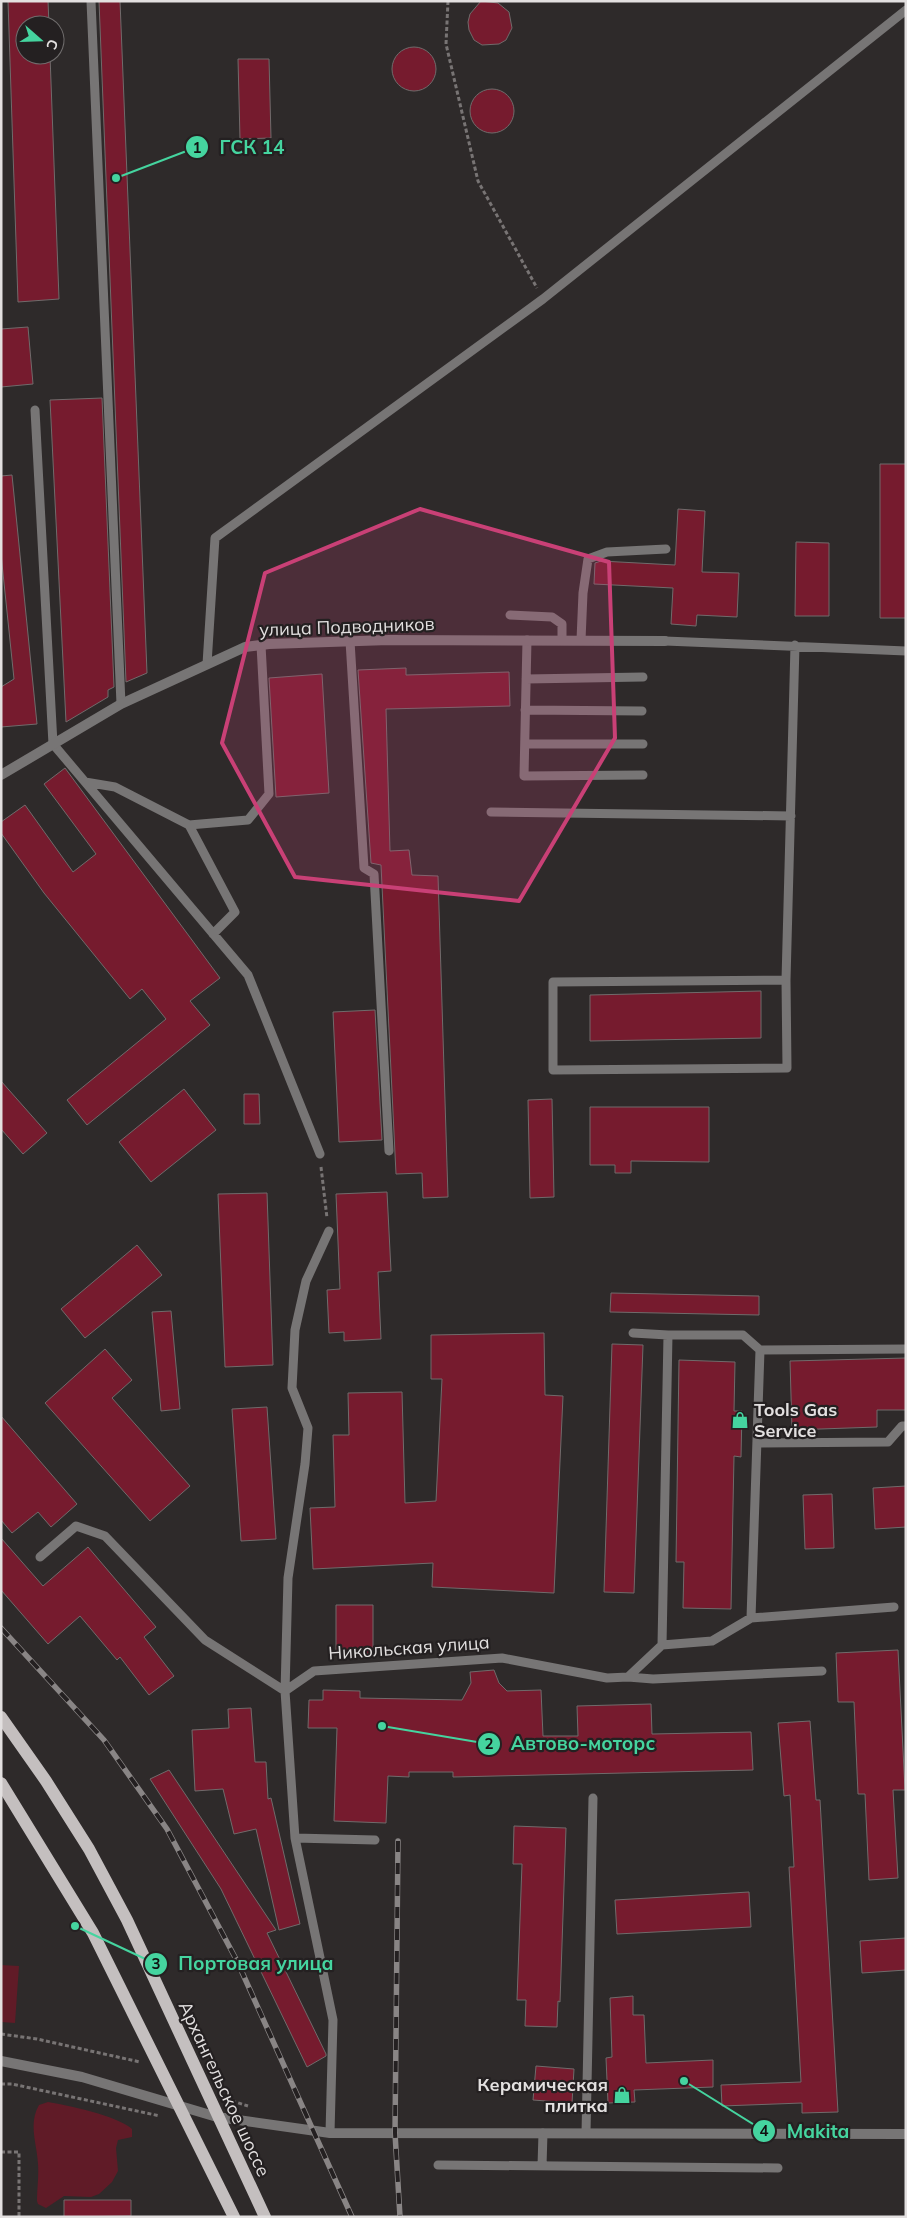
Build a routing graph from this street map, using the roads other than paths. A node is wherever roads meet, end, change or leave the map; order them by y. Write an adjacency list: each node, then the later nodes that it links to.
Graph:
1 (91, 1): 17 (lane)
2 (906, 10): 14 (lane)
3 (35, 410): 20 (lane)
4 (666, 549): 8 (lane)
5 (510, 615): 7 (lane)
6 (527, 640): 7 (street, улица Подводников); 10 (street, улица Подводников); 16 (lane)
7 (562, 640): 8 (street, улица Подводников)
8 (581, 640): 9 (street, улица Подводников)
9 (665, 640): 12 (lane)
10 (350, 641): 11 (street, улица Подводников); 31 (lane)
11 (261, 645): 14 (street, улица Подводников); 28 (lane)
12 (795, 645): 13 (lane); 27 (lane)
13 (906, 650)
14 (207, 664): 17 (street, улица Подводников)
15 (643, 677): 16 (lane)
16 (526, 679): 18 (lane)
17 (121, 704): 20 (street, улица Подводников)
18 (525, 710): 19 (lane); 21 (lane)
19 (642, 712)
20 (53, 744): 23 (street, улица Подводников); 25 (lane)
21 (525, 744): 22 (lane); 24 (lane)
22 (643, 744)
23 (1, 775)
24 (643, 775)
25 (85, 782): 28 (lane); 29 (lane)
26 (491, 812): 27 (lane)
27 (791, 816): 30 (lane)
28 (189, 825): 29 (lane)
29 (212, 934): 32 (lane)
30 (786, 980): 30 (lane)
31 (389, 1151)
32 (320, 1154)
33 (329, 1231): 46 (lane)
34 (633, 1333): 35 (lane)
35 (668, 1335): 37 (lane); 43 (lane)
36 (906, 1349): 37 (lane)
37 (760, 1350): 39 (lane)
38 (906, 1426): 39 (lane)
39 (757, 1443): 42 (lane)
40 (40, 1557): 46 (lane)
41 (894, 1607): 42 (lane)
42 (751, 1618): 43 (lane)
43 (662, 1645): 45 (lane)
44 (822, 1671): 45 (lane, Никольская улица)
45 (628, 1677): 46 (lane, Никольская улица)
46 (285, 1691): 50 (lane)
47 (1, 1718): 54 (main road, Архангельское шоссе)
48 (1, 1783): 53 (main road)
49 (593, 1798): 57 (lane)
50 (296, 1838): 51 (lane); 55 (lane)
51 (375, 1840)
52 (1, 2061): 53 (street)
53 (181, 2108): 54 (street); 62 (main road)
54 (217, 2117): 55 (street); 63 (main road, Архангельское шоссе)
55 (330, 2133): 56 (street)
56 (543, 2133): 57 (street); 60 (lane)
57 (586, 2133): 58 (street)
58 (906, 2134)
59 (438, 2165): 60 (lane)
60 (542, 2166): 61 (lane)
61 (778, 2168)
62 (234, 2217)
63 (265, 2217)

